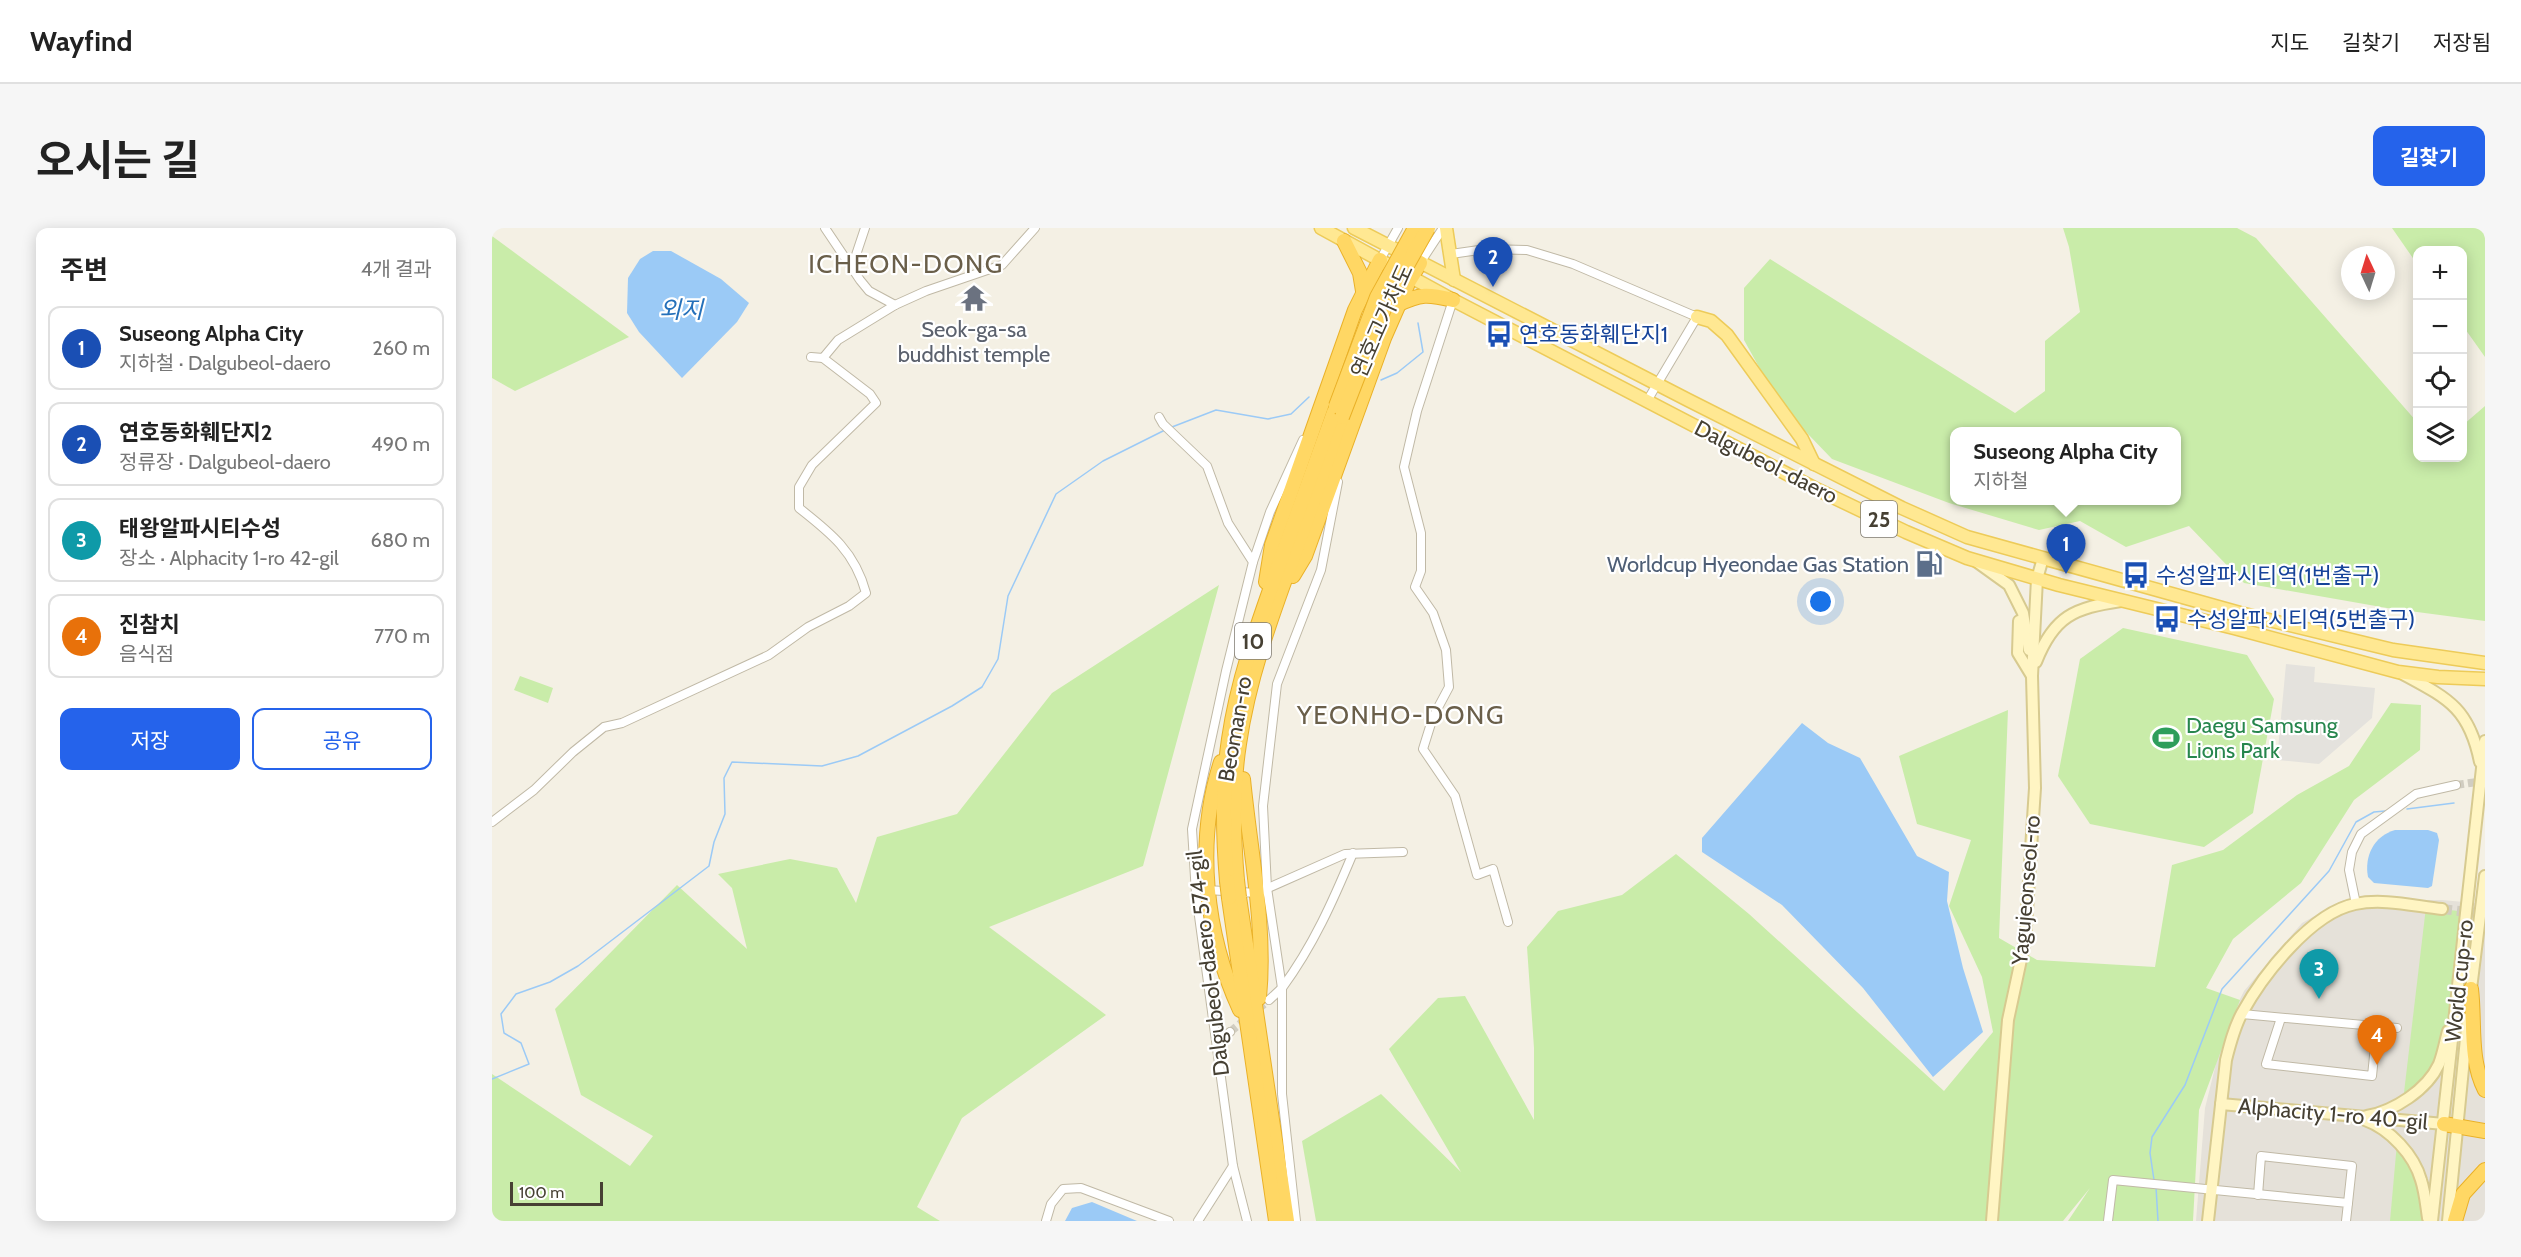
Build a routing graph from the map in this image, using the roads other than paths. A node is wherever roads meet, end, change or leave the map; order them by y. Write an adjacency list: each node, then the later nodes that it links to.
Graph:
1 (825, 228): 15 (street)
2 (865, 228): 15 (street)
3 (1035, 228): 20 (street)
4 (1321, 228): 10 (main road, Dalgubeol-daero / 25)
5 (1354, 228): 11 (main road, Dalgubeol-daero / 25)
6 (1398, 228): 11 (street)
7 (1415, 228): 28 (highway, 연호고가차도 / 10, bridge)
8 (1428, 228): 28 (highway, 연호고가차도 / 10, bridge)
9 (1444, 228): 12 (main road); 14 (street)
10 (1344, 241): 13 (main road, Dalgubeol-daero / 25); 18 (highway)
11 (1388, 246): 13 (street); 14 (main road, Dalgubeol-daero / 25)
12 (1450, 254): 17 (main road); 22 (street)
13 (1380, 260): 16 (main road, Dalgubeol-daero / 25); 18 (highway)
14 (1420, 263): 16 (highway); 17 (main road, Dalgubeol-daero / 25)
15 (852, 267): 20 (street)
16 (1411, 277): 19 (main road, Dalgubeol-daero / 25); 21 (highway)
17 (1454, 280): 25 (main road, Dalgubeol-daero / 25)
18 (1364, 292): 26 (highway)
19 (1453, 300): 21 (highway); 27 (main road, Dalgubeol-daero / 25); 54 (street)
20 (895, 304): 24 (street)
21 (1398, 305): 30 (highway)
22 (1697, 317): 25 (street); 31 (main road)
23 (811, 357): 24 (street)
24 (823, 358): 46 (street)
25 (1657, 383): 27 (street); 31 (main road, Dalgubeol-daero / 25)
26 (1328, 387): 34 (street, Dalgubeol-daero 574-gil); 37 (highway)
27 (1647, 402): 33 (main road, Dalgubeol-daero / 25)
28 (1338, 414): 37 (highway, Beoman-ro / 10)
29 (1161, 420): 34 (street)
30 (1344, 449): 37 (highway); 51 (street)
31 (1814, 464): 32 (main road, Dalgubeol-daero / 25)
32 (2043, 558): 35 (main road, Yagujeonseol-ro); 38 (main road, Dalgubeol-daero / 25)
33 (1975, 561): 35 (main road, Dalgubeol-daero / 25); 40 (main road)
34 (1253, 562): 50 (street, Dalgubeol-daero 574-gil)
35 (2037, 579): 36 (main road, Dalgubeol-daero / 25); 40 (main road, Yagujeonseol-ro)
36 (2122, 601): 39 (main road, Dalgubeol-daero / 25); 40 (main road)
37 (1267, 614): 42 (highway, Beoman-ro / 10)
38 (2485, 663)
39 (2398, 672): 41 (main road, Dalgubeol-daero / 25); 44 (main road)
40 (2032, 673): 85 (main road, Yagujeonseol-ro)
41 (2485, 679)
42 (1234, 741): 50 (highway); 51 (highway); 61 (highway, Beoman-ro / 10, bridge)
43 (2485, 741): 44 (main road, World cup-ro)
44 (2482, 770): 57 (main road, World cup-ro)
45 (2456, 784): 52 (street)
46 (492, 822)
47 (1403, 852): 48 (street)
48 (1353, 853): 51 (street); 55 (street)
49 (2485, 876): 56 (main road, World cup-ro)
50 (1202, 890): 51 (street); 61 (highway); 65 (street, Dalgubeol-daero 574-gil)
51 (1262, 890): 55 (street); 61 (highway)
52 (2356, 903): 53 (main road); 59 (main road)
53 (2442, 909)
54 (1508, 922)
55 (1282, 988): 58 (street); 84 (street)
56 (2470, 989): 66 (highway); 70 (main road, World cup-ro)
57 (2456, 999): 69 (main road); 70 (main road, World cup-ro)
58 (1269, 1000)
59 (2242, 1014): 60 (street); 68 (main road)
60 (2282, 1018): 62 (street); 62 (street)
61 (1252, 1021): 67 (highway, 10)
62 (2377, 1026): 63 (street)
63 (2397, 1028)
64 (1230, 1032): 65 (street)
65 (1217, 1043): 72 (street, Dalgubeol-daero 574-gil)
66 (2485, 1090)
67 (1264, 1102): 81 (highway); 82 (highway, 10); 83 (highway, 10); 84 (highway)
68 (2221, 1104): 69 (main road, Alphacity 1-ro 40-gil); 74 (main road)
69 (2356, 1117): 70 (main road, Alphacity 1-ro 40-gil); 89 (main road)
70 (2450, 1125): 71 (highway); 89 (main road, World cup-ro); 90 (main road, World cup-ro)
71 (2485, 1131)
72 (1233, 1166): 79 (street); 80 (street, Dalgubeol-daero 574-gil)
73 (2485, 1170): 91 (highway)
74 (2211, 1191): 75 (street); 86 (street); 87 (main road)
75 (2258, 1195): 76 (street); 76 (street)
76 (2348, 1203): 88 (street)
77 (1046, 1221): 78 (street)
78 (1168, 1221)
79 (1198, 1221)
80 (1247, 1221)
81 (1267, 1221)
82 (1276, 1221)
83 (1287, 1221)
84 (1296, 1221)
85 (1992, 1221)
86 (2108, 1221)
87 (2208, 1221)
88 (2346, 1221)
89 (2430, 1221)
90 (2448, 1221)
91 (2455, 1221)

